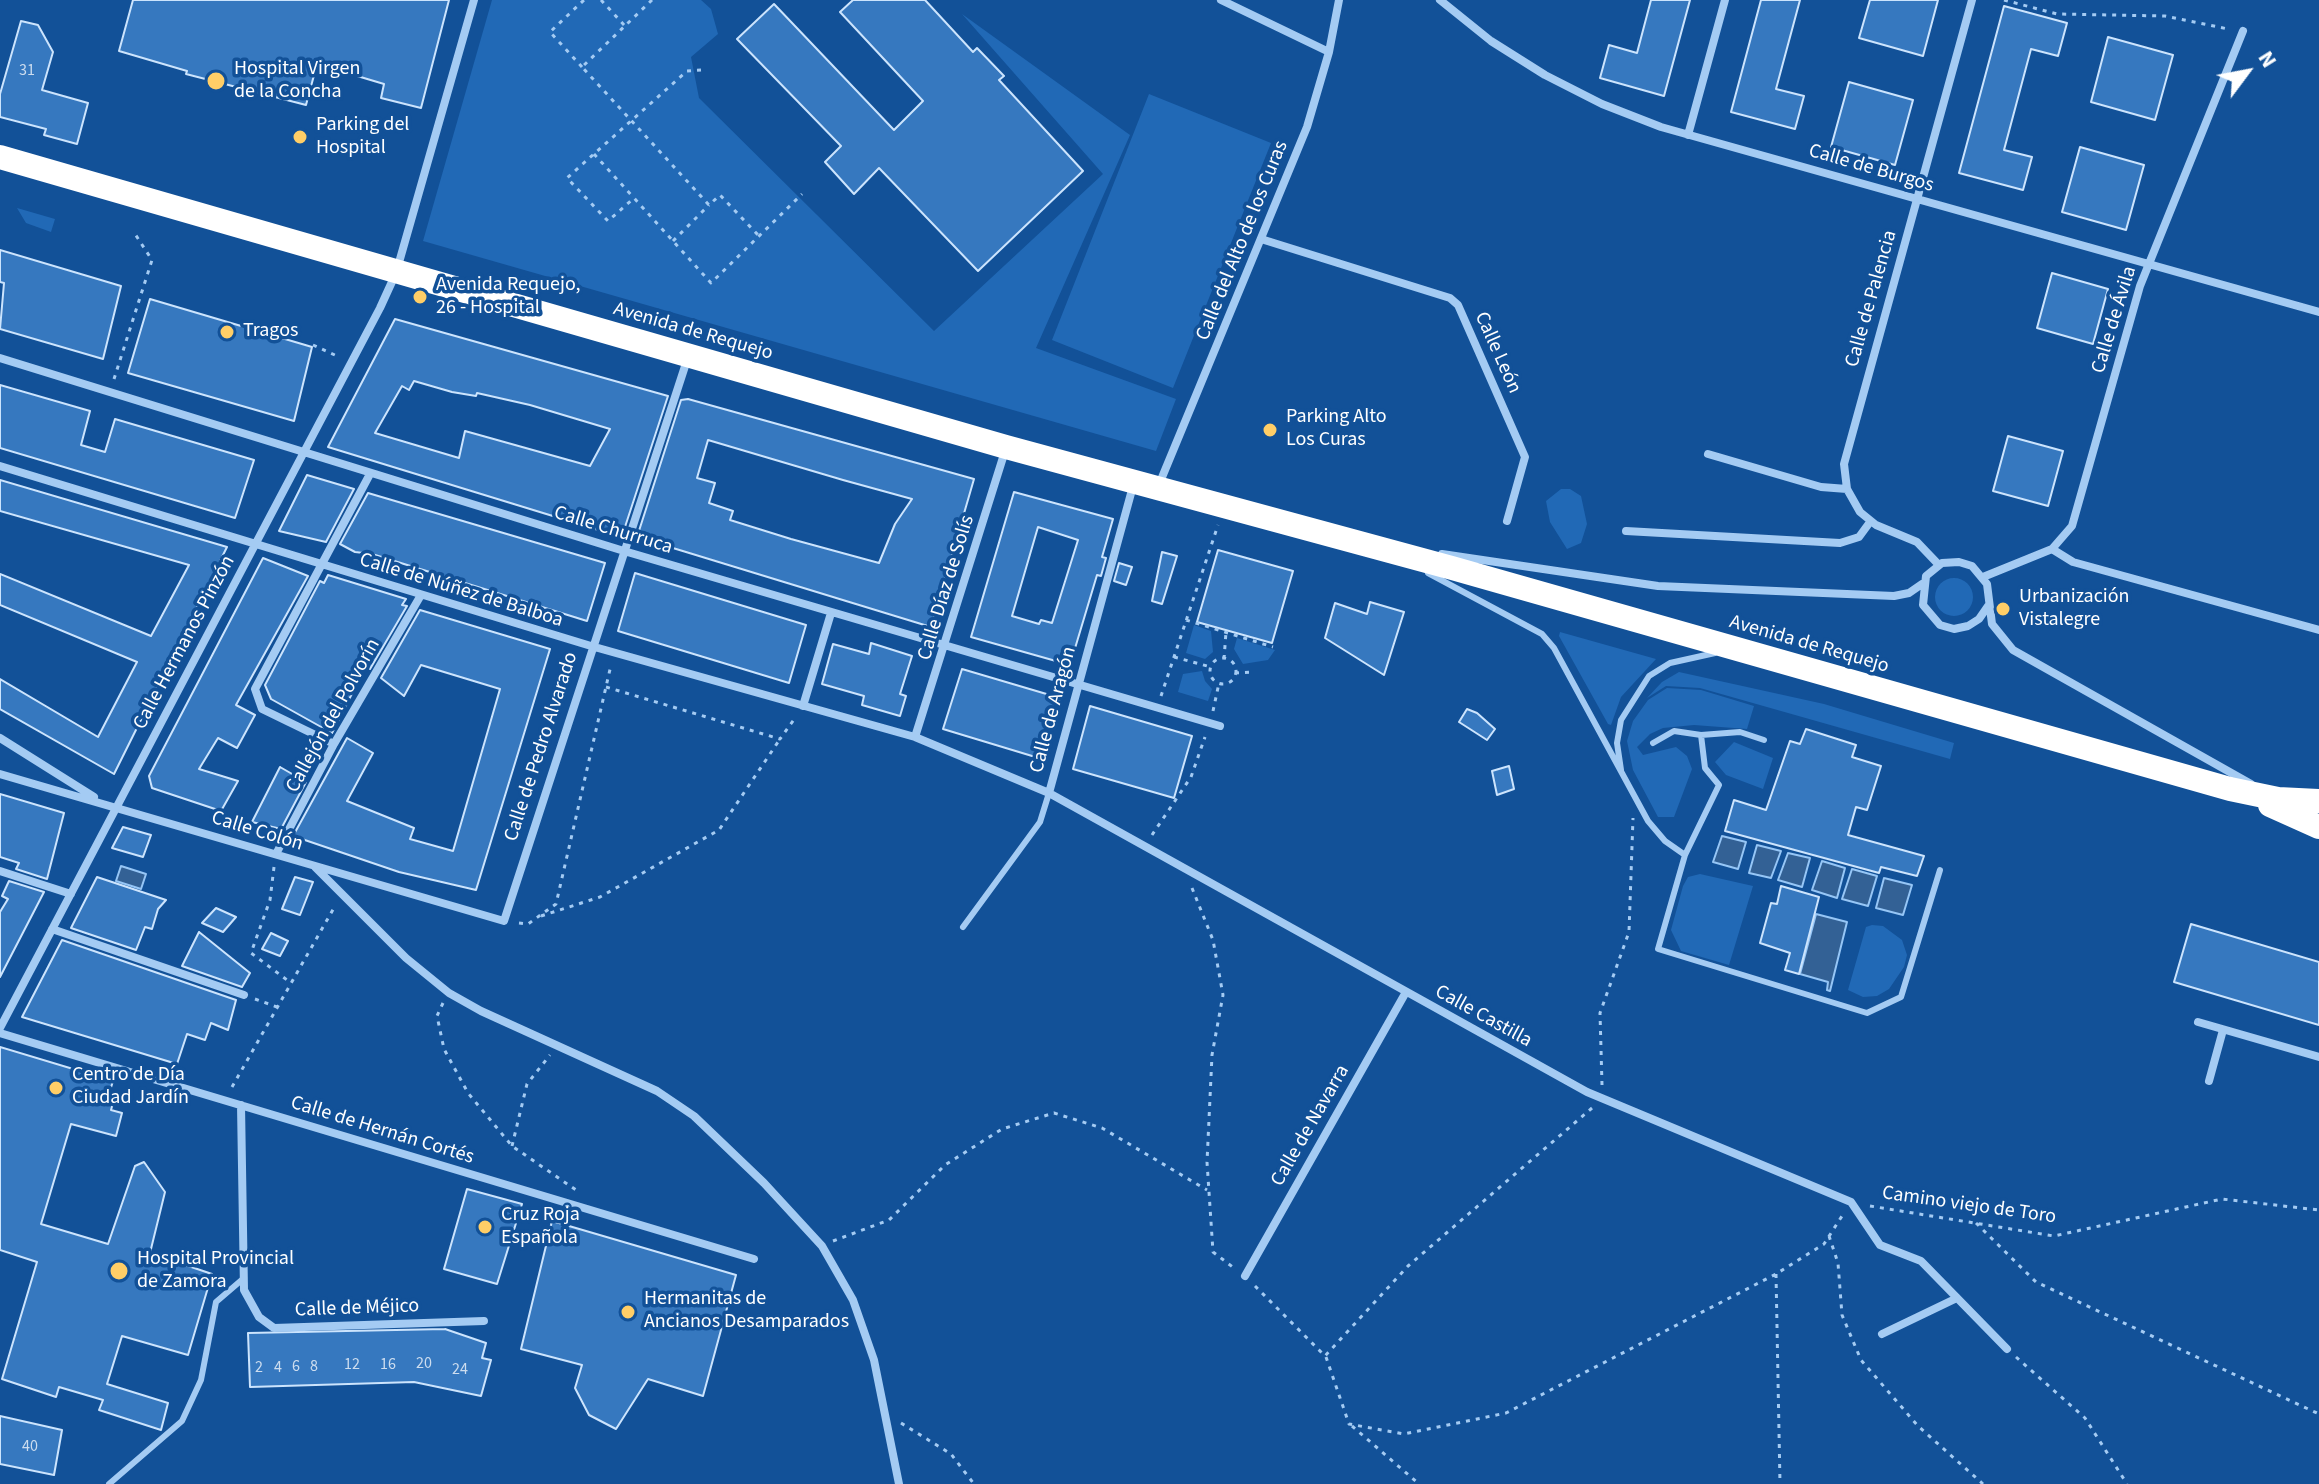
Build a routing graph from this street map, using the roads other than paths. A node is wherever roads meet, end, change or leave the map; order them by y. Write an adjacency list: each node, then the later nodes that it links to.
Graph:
1 (474, 0): 14 (street, Calle Hermanos Pinzón)
2 (1221, 0): 8 (street)
3 (1339, 0): 8 (street, Calle del Alto de los Curas)
4 (1440, 0): 9 (street, Calle de Burgos)
5 (1725, 0): 9 (street)
6 (1972, 0): 11 (street, Calle de Palencia)
7 (2243, 31): 13 (street, Calle de Ávila)
8 (1329, 52): 12 (street, Calle del Alto de los Curas)
9 (1688, 135): 11 (street, Calle de Burgos)
10 (0, 157): 14 (highway, Avenida de Requejo)
11 (1916, 198): 13 (street, Calle de Burgos); 24 (street, Calle de Palencia)
12 (1261, 239): 23 (street, Calle del Alto de los Curas); 25 (street, Calle León)
13 (2149, 264): 15 (street, Calle de Burgos); 30 (street, Calle de Ávila)
14 (396, 273): 16 (highway, Avenida de Requejo); 19 (street, Calle Hermanos Pinzón)
15 (2319, 312)
16 (688, 356): 18 (highway, Avenida de Requejo); 31 (street, Calle de Pedro Alvarado)
17 (0, 358): 19 (street, Calle Churruca)
18 (1006, 447): 23 (highway, Avenida de Requejo); 41 (street, Calle Díaz de Solís)
19 (303, 454): 22 (street, Calle Churruca); 28 (street, Calle Hermanos Pinzón)
20 (1708, 454): 24 (street)
21 (0, 466): 28 (street, Calle de Núñez de Balboa)
22 (370, 474): 31 (street, Calle Churruca); 33 (street)
23 (1146, 485): 29 (highway, Avenida de Requejo); 43 (street, Calle de Aragón)
24 (1847, 489): 26 (street)
25 (1507, 521)
26 (1870, 522): 27 (street); 32 (street)
27 (1626, 531)
28 (255, 546): 33 (street, Calle de Núñez de Balboa); 59 (street, Calle Hermanos Pinzón)
29 (1374, 547): 35 (street); 42 (highway, Avenida de Requejo); 52 (lane, Avenida de Requejo)
30 (2052, 549): 34 (street); 39 (street)
31 (624, 551): 38 (street, Calle Churruca); 40 (street, Calle de Pedro Alvarado)
32 (1938, 564): 34 (street); 35 (street)
33 (323, 566): 36 (street, Calle de Núñez de Balboa); 51 (street)
34 (1983, 577): 37 (street)
35 (1923, 584): 37 (street)
36 (421, 595): 40 (street, Calle de Núñez de Balboa); 51 (street, Callejón del Polvorín)
37 (1988, 606): 56 (street)
38 (831, 613): 41 (street, Calle Churruca); 44 (street)
39 (2319, 630)
40 (591, 646): 44 (street, Calle de Núñez de Balboa); 67 (street, Calle de Pedro Alvarado)
41 (946, 648): 43 (street, Calle Churruca); 47 (street, Calle Díaz de Solís)
42 (1742, 651): 52 (lane); 54 (highway, Avenida de Requejo)
43 (1076, 685): 45 (street, Calle Churruca); 55 (street, Calle de Aragón)
44 (803, 706): 47 (street, Calle de Núñez de Balboa)
45 (1215, 724)
46 (1701, 735): 49 (lane); 50 (lane); 62 (lane)
47 (915, 737): 55 (street, Calle Castilla)
48 (0, 738): 58 (street)
49 (1764, 740)
50 (1653, 743)
51 (334, 744): 61 (street, Callejón del Polvorín)
52 (1621, 773): 62 (lane, Avenida de Requejo)
53 (0, 774): 58 (street, Calle Colón)
54 (2230, 789): 56 (highway, Avenida de Requejo); 60 (highway, Avenida de Requejo)
55 (1049, 793): 68 (lane, Calle de Aragón); 70 (street, Calle Castilla)
56 (2275, 798): 57 (highway, Avenida de Requejo)
57 (2319, 801)
58 (105, 804): 59 (street, Calle Colón)
59 (117, 806): 61 (street, Calle Colón); 66 (street, Calle Hermanos Pinzón)
60 (2319, 827)
61 (276, 854): 63 (street, Calle Colón)
62 (1685, 855): 64 (lane)
63 (315, 866): 67 (street, Calle Colón); 86 (street)
64 (1940, 870)
65 (0, 871): 66 (street)
66 (71, 894): 69 (street, Calle Hermanos Pinzón)
67 (504, 921)
68 (963, 927)
69 (52, 929): 71 (street); 73 (street, Calle Hermanos Pinzón)
70 (1406, 992): 79 (street, Calle de Navarra); 81 (street, Calle Castilla)
71 (244, 995)
72 (2198, 1022): 74 (street)
73 (0, 1030): 77 (street, Calle de Hernán Cortés)
74 (2223, 1030): 75 (street); 76 (street)
75 (2319, 1057)
76 (2209, 1081)
77 (241, 1105): 78 (street, Calle de Hernán Cortés); 80 (street, Calle de Méjico)
78 (754, 1259)
79 (1245, 1276)
80 (244, 1278): 82 (street, Calle de Méjico); 85 (lane)
81 (1957, 1298): 83 (street); 84 (street)
82 (484, 1321)
83 (1882, 1334)
84 (2007, 1349)
85 (109, 1484)
86 (899, 1484)

